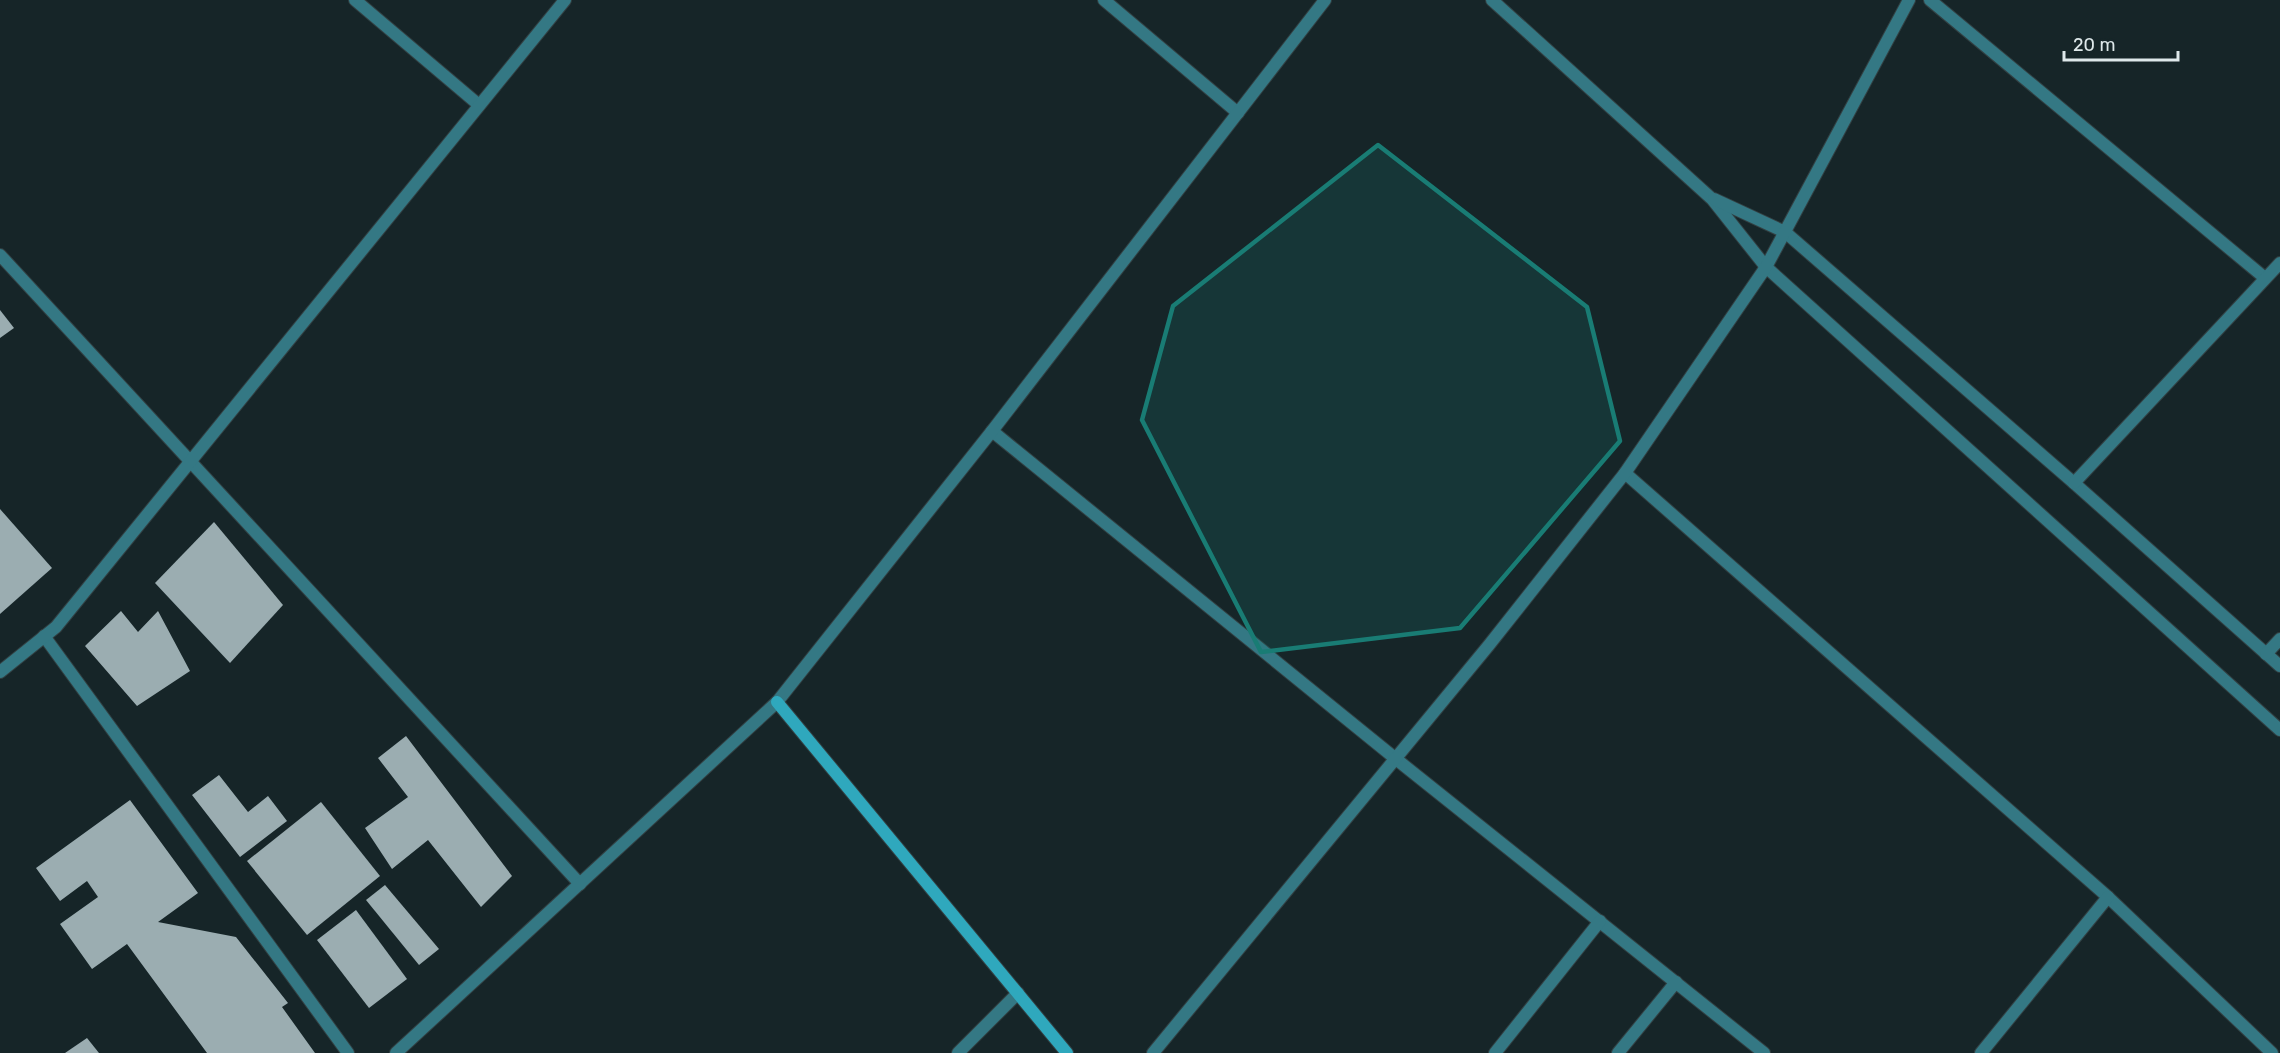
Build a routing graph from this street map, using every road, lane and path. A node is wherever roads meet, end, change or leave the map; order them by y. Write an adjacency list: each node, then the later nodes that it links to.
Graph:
1 (355, 0): 8 (street)
2 (565, 0): 8 (street)
3 (1104, 0): 9 (street)
4 (1325, 0): 9 (street)
5 (1492, 0): 10 (street)
6 (1909, 0): 11 (street)
7 (1930, 0): 15 (street)
8 (479, 105): 17 (street)
9 (1238, 113): 16 (street)
10 (1712, 199): 11 (street); 14 (street)
11 (1785, 232): 14 (street); 19 (street)
12 (0, 255): 17 (street)
13 (2280, 263): 15 (street)
14 (1766, 267): 18 (street); 26 (street)
15 (2265, 278): 19 (street)
16 (992, 431): 25 (street); 27 (street)
17 (190, 462): 20 (street); 28 (street)
18 (1625, 473): 27 (street); 29 (street)
19 (2074, 483): 22 (street)
20 (44, 636): 24 (street); 33 (street)
21 (2280, 639): 22 (street)
22 (2266, 654): 23 (street)
23 (2280, 666)
24 (0, 672)
25 (777, 702): 28 (street); 32 (main road)
26 (2280, 730)
27 (1396, 759): 30 (street); 37 (street)
28 (580, 884): 34 (street)
29 (2108, 897): 41 (street); 42 (street)
30 (1600, 921): 31 (street); 38 (street)
31 (1676, 982): 39 (street); 40 (street)
32 (1018, 993): 35 (street); 36 (main road)
33 (348, 1053)
34 (396, 1053)
35 (958, 1053)
36 (1067, 1053)
37 (1153, 1053)
38 (1495, 1053)
39 (1618, 1053)
40 (1764, 1053)
41 (1981, 1053)
42 (2272, 1053)

